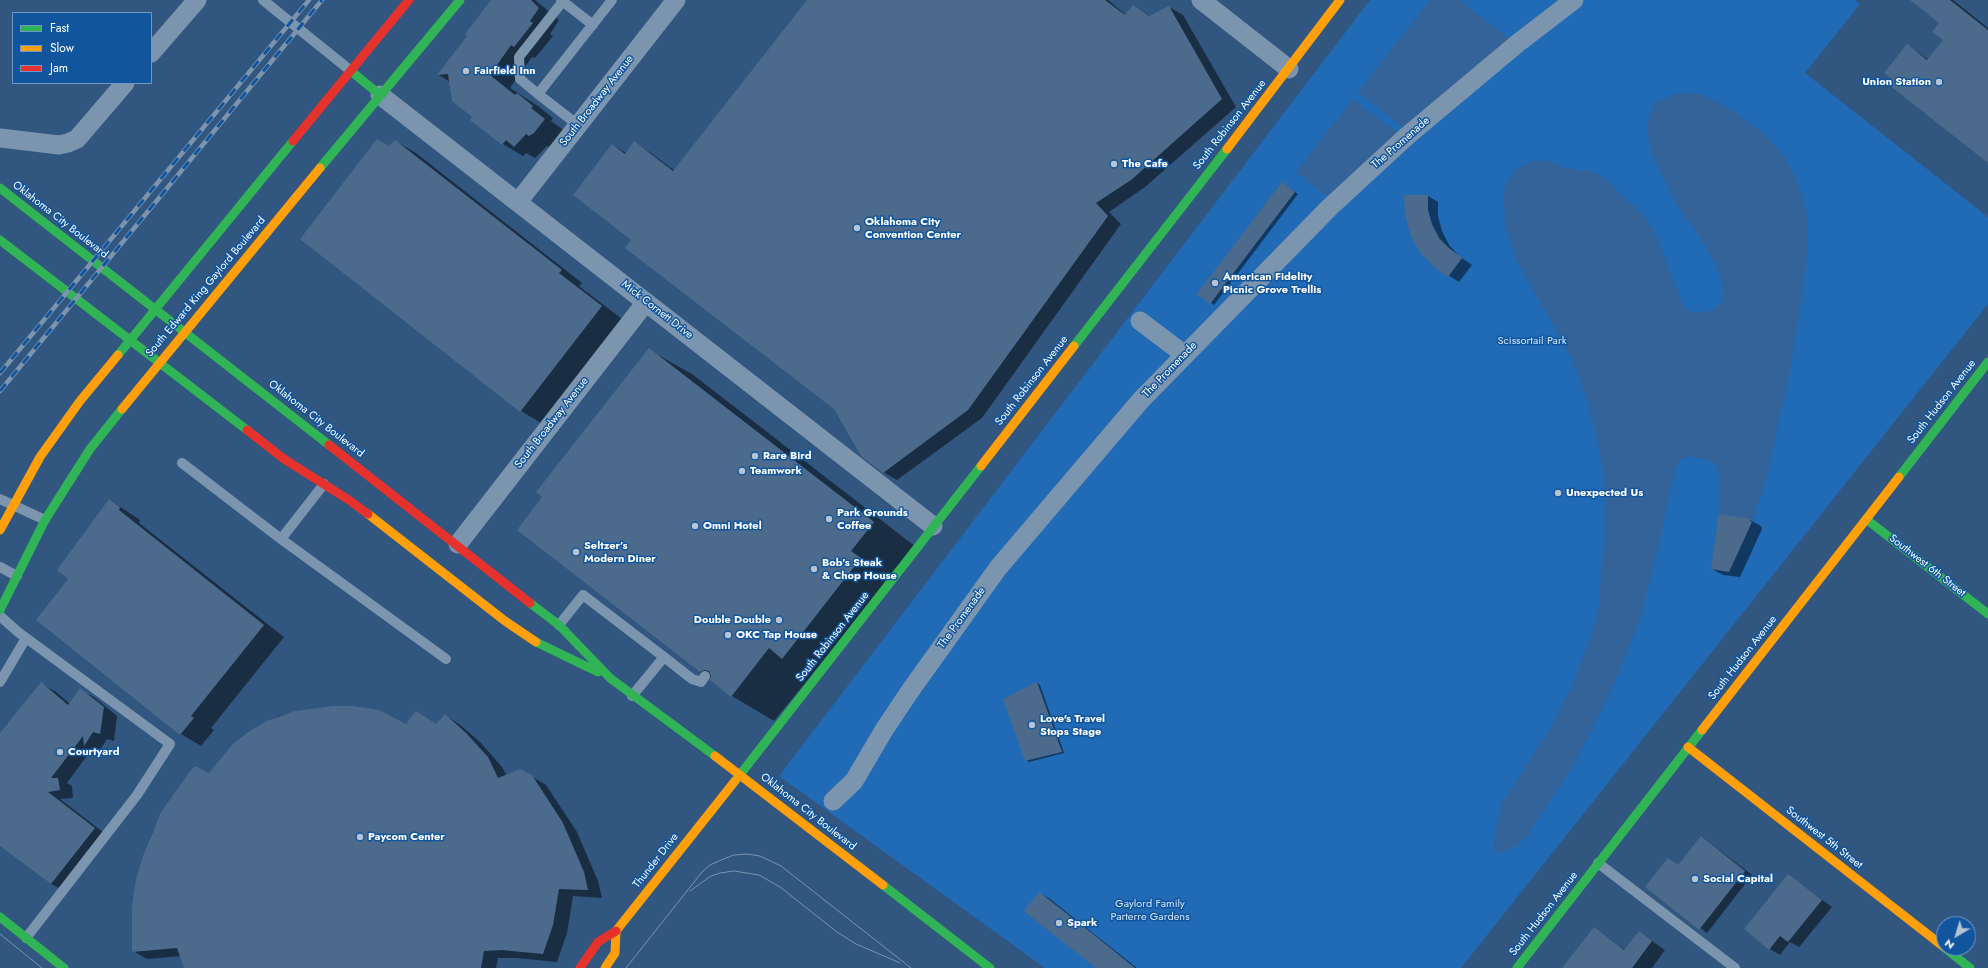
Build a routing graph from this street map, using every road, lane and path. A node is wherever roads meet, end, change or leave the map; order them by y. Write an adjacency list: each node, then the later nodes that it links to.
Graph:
1 (197, 0): 12 (street)
2 (263, 0): 14 (lane)
3 (409, 0): 14 (main road)
4 (460, 0): 17 (main road, South Edward King Gaylord Boulevard)
5 (612, 0): 11 (lane)
6 (676, 0): 18 (street, South Broadway Avenue)
7 (1201, 0): 13 (street)
8 (1340, 0): 13 (main road, South Robinson Avenue)
9 (1574, 0): 28 (street, The Promenade)
10 (562, 1): 11 (lane); 16 (lane)
11 (593, 25): 16 (lane)
12 (152, 52)
13 (1288, 69): 37 (main road, South Robinson Avenue)
14 (351, 71): 17 (main road); 24 (main road)
15 (124, 84): 19 (street)
16 (538, 94): 18 (lane)
17 (380, 95): 21 (street, Mick Cornett Drive); 26 (main road, South Edward King Gaylord Boulevard)
18 (578, 125): 21 (street, South Broadway Avenue)
19 (0, 138)
20 (0, 188): 24 (main road, Oklahoma City Boulevard)
21 (518, 202): 23 (street, Mick Cornett Drive)
22 (0, 240): 27 (main road, Oklahoma City Boulevard)
23 (646, 302): 37 (street, Mick Cornett Drive); 40 (street, South Broadway Avenue)
24 (156, 309): 26 (main road, Oklahoma City Boulevard); 27 (main road)
25 (1140, 321): 28 (street)
26 (185, 332): 29 (main road, South Edward King Gaylord Boulevard); 40 (main road, Oklahoma City Boulevard)
27 (130, 341): 29 (main road, Oklahoma City Boulevard); 34 (main road)
28 (1185, 355): 56 (street, The Promenade)
29 (160, 362): 32 (main road, Oklahoma City Boulevard); 36 (main road, South Edward King Gaylord Boulevard)
30 (1988, 362): 35 (main road, South Hudson Avenue)
31 (182, 463): 39 (lane)
32 (324, 484): 39 (lane); 51 (main road, Oklahoma City Boulevard)
33 (0, 499): 34 (lane)
34 (12, 505): 36 (lane); 38 (main road)
35 (1866, 519): 44 (main road, Southwest 6th Street); 54 (main road, South Hudson Avenue)
36 (45, 520): 42 (main road, South Edward King Gaylord Boulevard)
37 (933, 526): 55 (main road, South Robinson Avenue)
38 (0, 530)
39 (281, 539): 49 (lane)
40 (458, 544): 46 (main road, Oklahoma City Boulevard)
41 (0, 567): 42 (lane)
42 (17, 576): 43 (main road, South Edward King Gaylord Boulevard)
43 (0, 610)
44 (1988, 614)
45 (0, 616): 47 (lane)
46 (559, 625): 48 (lane); 51 (main road, Oklahoma City Boulevard)
47 (26, 638): 52 (lane); 60 (lane)
48 (664, 657): 50 (lane); 53 (lane)
49 (446, 659)
50 (705, 676)
51 (610, 678): 53 (main road, Oklahoma City Boulevard)
52 (0, 682)
53 (632, 696): 55 (main road, Oklahoma City Boulevard)
54 (1688, 747): 57 (main road, South Hudson Avenue); 61 (main road, Southwest 5th Street)
55 (740, 774): 59 (main road, Thunder Drive); 66 (main road, Oklahoma City Boulevard)
56 (833, 801)
57 (1598, 863): 67 (main road, South Hudson Avenue); 68 (lane)
58 (0, 918): 60 (main road)
59 (616, 931): 64 (main road); 65 (main road)
60 (26, 938): 63 (main road)
61 (1936, 942)
62 (1954, 956): 69 (main road, Southwest 5th Street)
63 (64, 968)
64 (580, 968)
65 (605, 968)
66 (990, 968)
67 (1517, 968)
68 (1735, 968)
69 (1970, 968)

